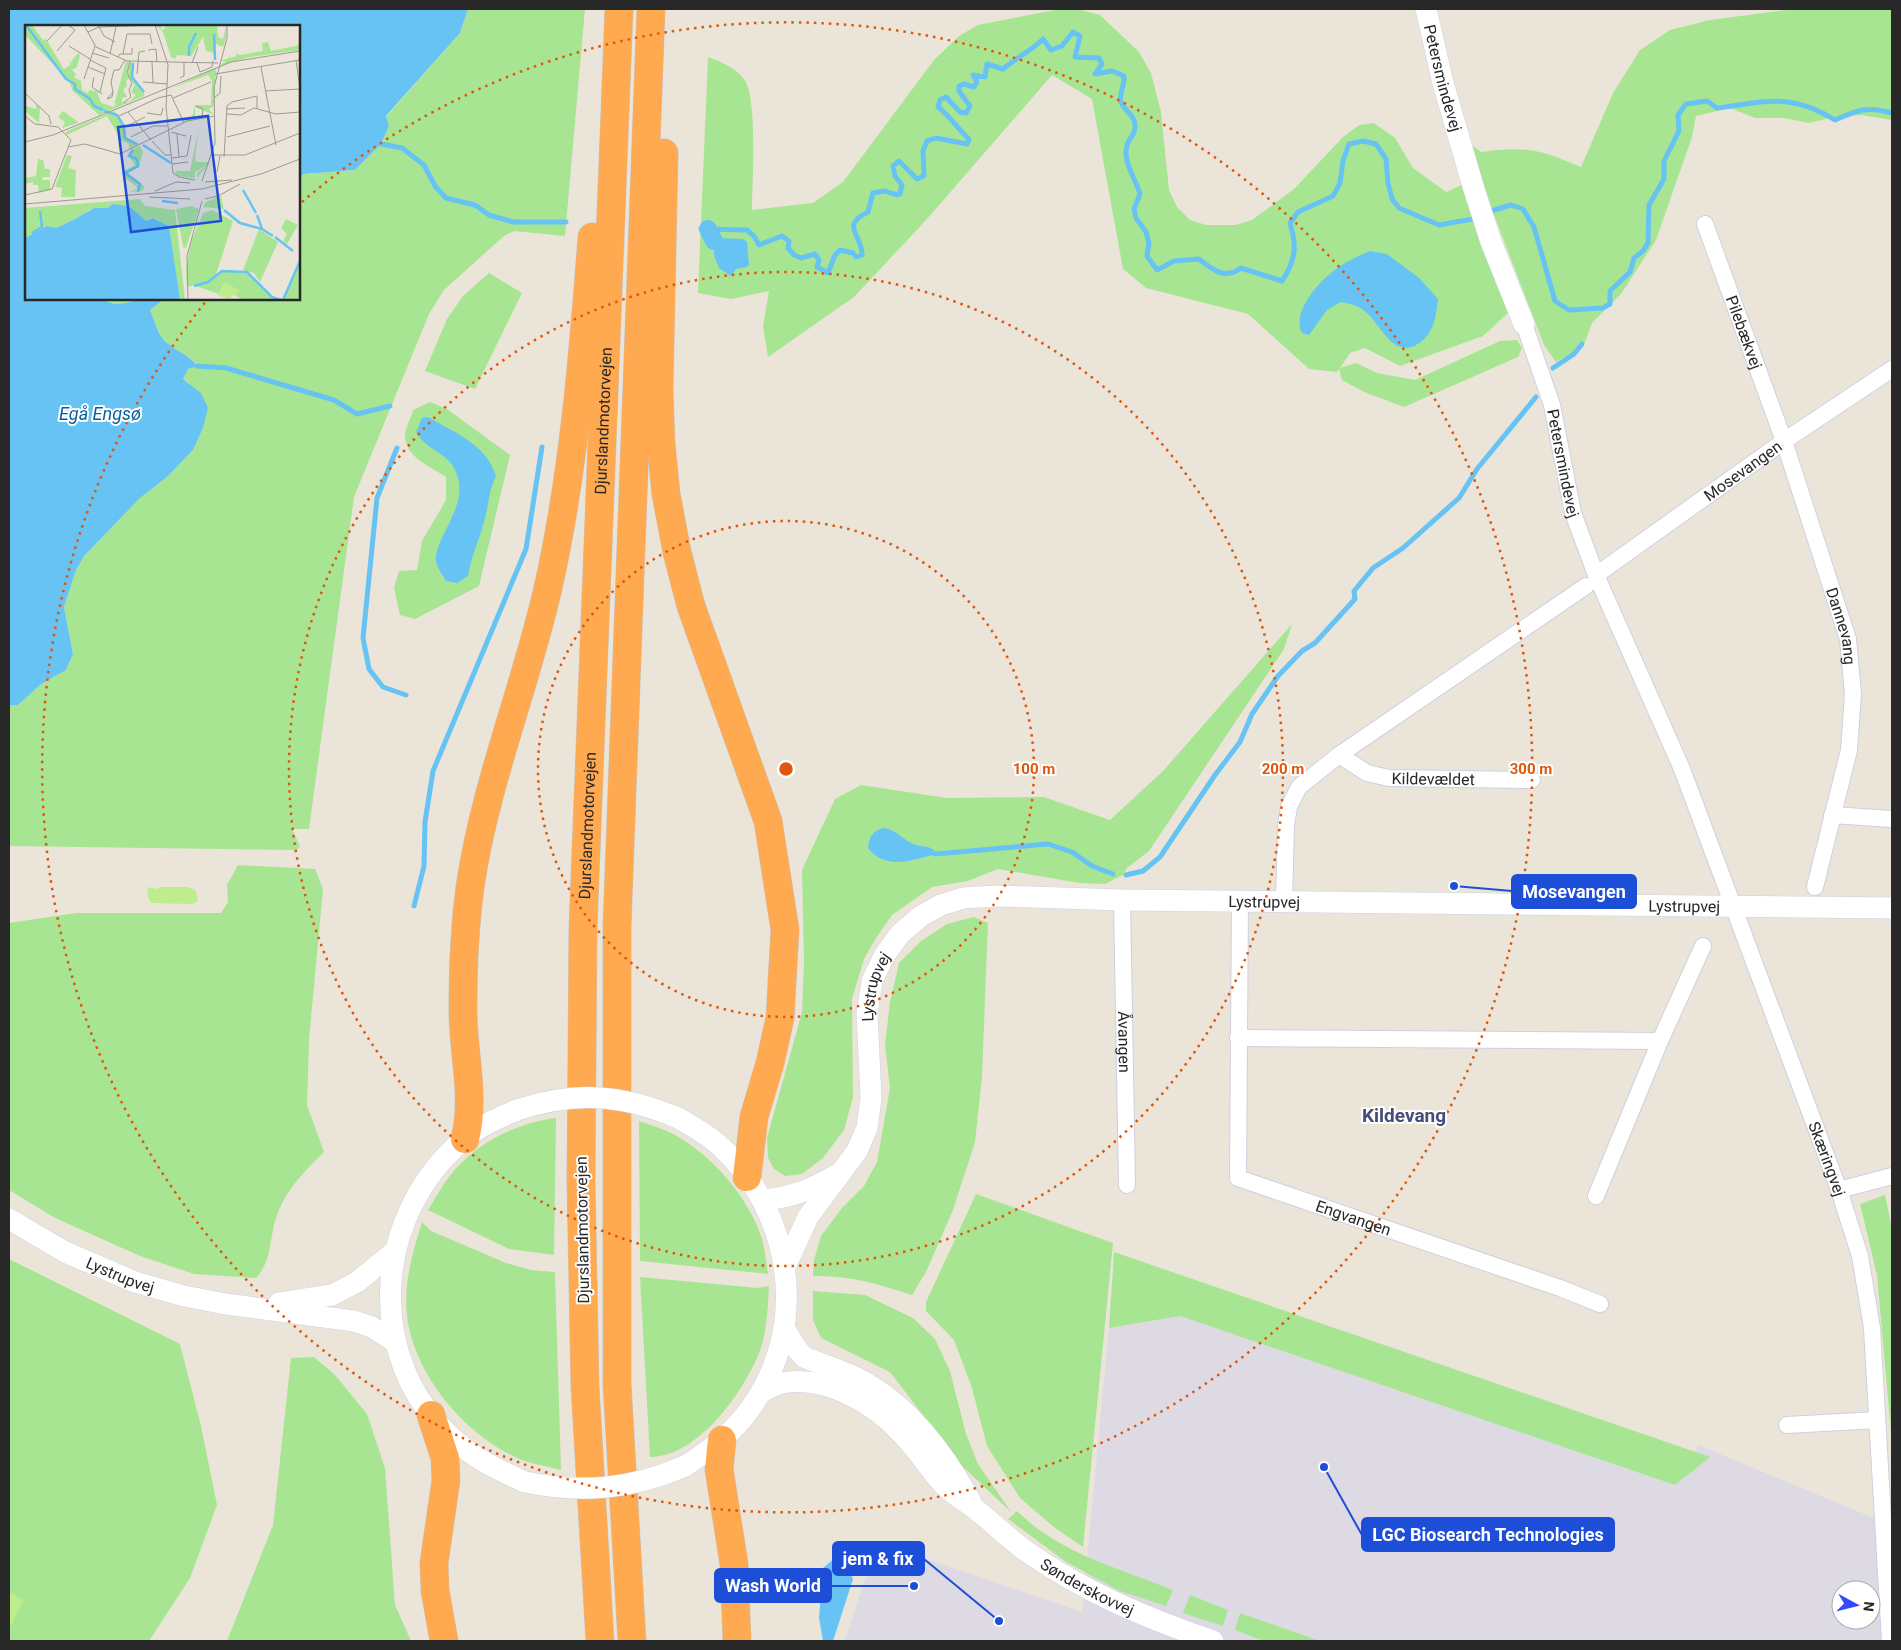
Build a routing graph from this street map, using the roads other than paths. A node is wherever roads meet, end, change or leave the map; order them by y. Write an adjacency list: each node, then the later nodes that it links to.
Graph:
1 (613, 9): 24 (highway)
2 (619, 9): 48 (highway, Djurslandmotorvejen)
3 (651, 9): 49 (highway, Djurslandmotorvejen)
4 (666, 9): 27 (highway)
5 (1426, 9): 7 (street, Petersmindevej)
6 (1705, 224): 9 (street, Pilebækvej)
7 (1524, 324): 10 (street, Petersmindevej)
8 (1892, 369): 9 (street, Mosevangen)
9 (1784, 441): 10 (street, Mosevangen); 13 (street, Dannevang)
10 (1591, 580): 11 (street, Mosevangen); 19 (street, Petersmindevej)
11 (1340, 756): 12 (street, Kildevældet); 18 (street, Mosevangen)
12 (1532, 780)
13 (1832, 815): 14 (street); 15 (street, Dannevang)
14 (1892, 819)
15 (1814, 887)
16 (1122, 900): 17 (street, Lystrupvej); 25 (street, Lystrupvej); 28 (street, Åvangen)
17 (1240, 901): 18 (street, Lystrupvej); 22 (street, Engvangen)
18 (1284, 902): 19 (street, Lystrupvej)
19 (1734, 908): 20 (street, Lystrupvej); 29 (street, Skæringvej)
20 (1892, 908)
21 (1703, 946): 23 (street)
22 (1238, 1038): 23 (street); 35 (street, Engvangen)
23 (1660, 1042): 30 (street)
24 (465, 1139): 27 (street, bridge); 33 (street)
25 (843, 1172): 31 (street, Lystrupvej); 34 (street, Lystrupvej)
26 (1892, 1176): 29 (street)
27 (748, 1177): 31 (street)
28 (1127, 1185)
29 (1838, 1190): 41 (street, Skæringvej)
30 (1596, 1196)
31 (763, 1200): 34 (street)
32 (9, 1219): 36 (street, Lystrupvej)
33 (394, 1252): 36 (street, Lystrupvej); 38 (street)
34 (785, 1267): 37 (street)
35 (1600, 1304)
36 (241, 1305): 38 (street, Lystrupvej)
37 (784, 1328): 39 (street); 44 (street, Sønderskovvej)
38 (395, 1342): 40 (street)
39 (761, 1392): 43 (street); 44 (street, Sønderskovvej)
40 (431, 1415): 43 (street, bridge); 47 (highway)
41 (1877, 1420): 42 (street); 45 (street, Skæringvej)
42 (1787, 1425)
43 (722, 1440): 50 (highway)
44 (975, 1509): 46 (street, Sønderskovvej)
45 (1888, 1524): 51 (street, Skæringvej)
46 (1203, 1640)
47 (444, 1641)
48 (600, 1641)
49 (632, 1641)
50 (738, 1641)
51 (1890, 1641)

